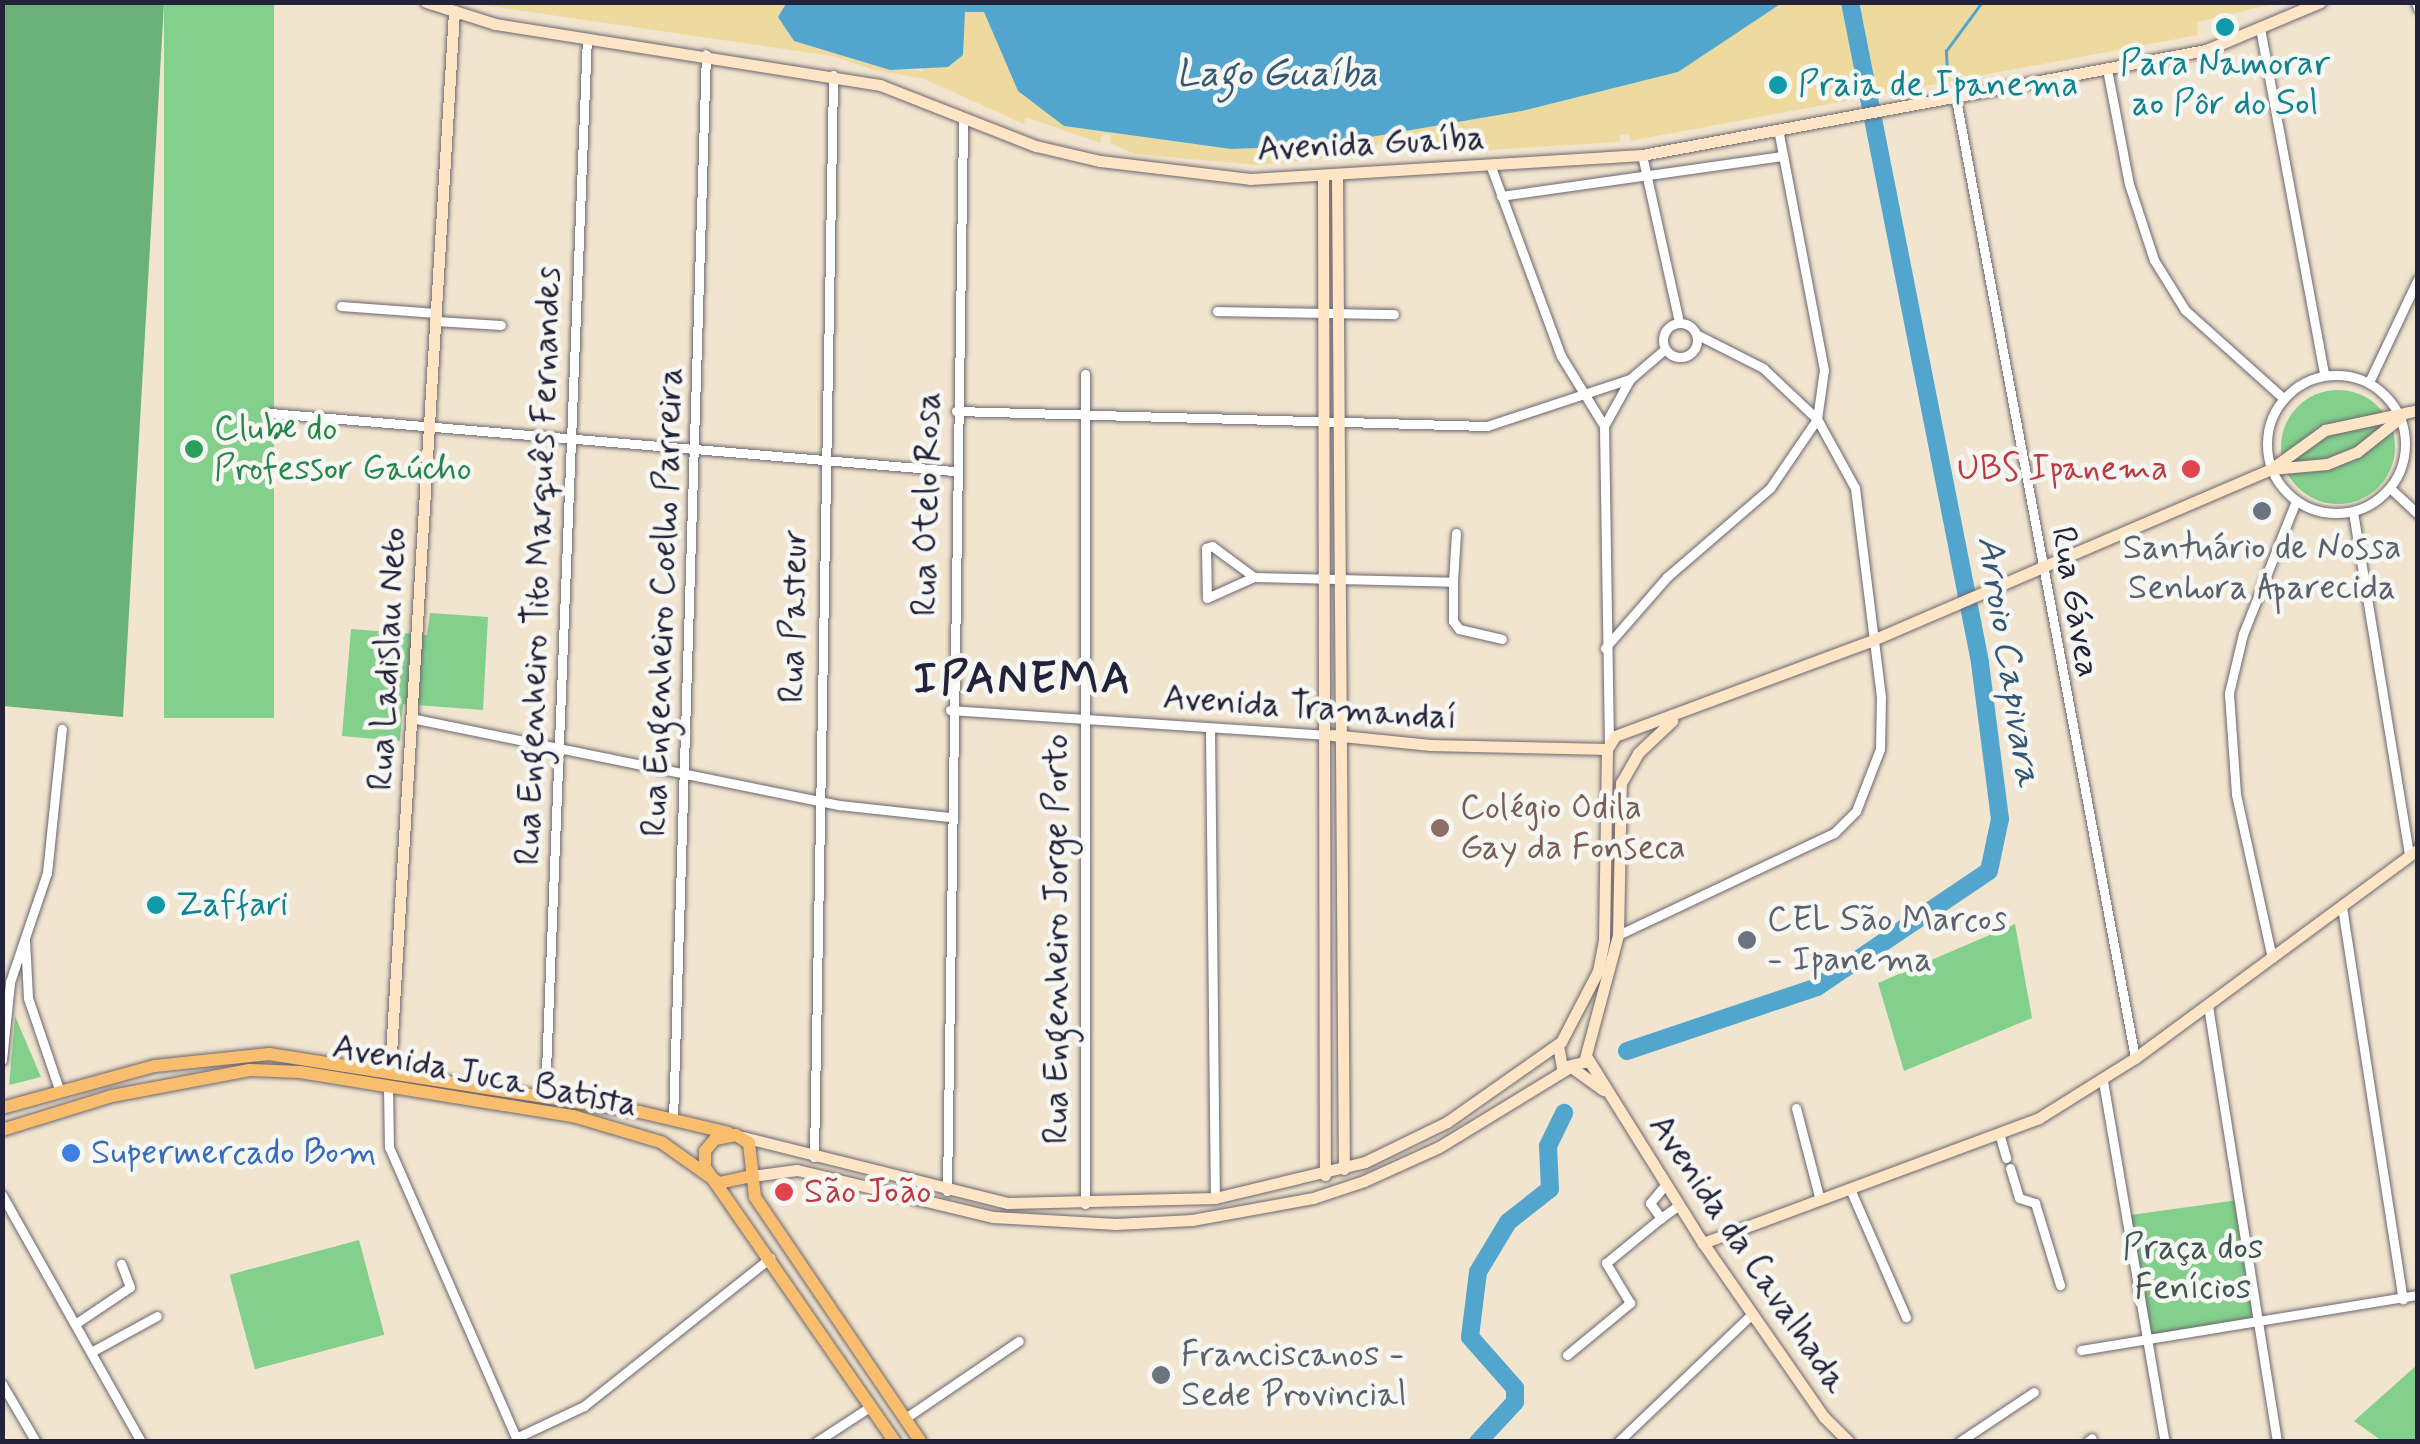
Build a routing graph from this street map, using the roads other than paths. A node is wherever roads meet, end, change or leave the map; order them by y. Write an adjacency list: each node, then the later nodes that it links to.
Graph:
1 (426, 2): 3 (street, Avenida Guaíba)
2 (2320, 2): 4 (street, Avenida Guaíba)
3 (454, 11): 5 (street, Avenida Guaíba); 23 (street, Rua Ladislau Neto)
4 (2260, 28): 7 (street, Avenida Guaíba); 29 (street)
5 (588, 38): 6 (street, Avenida Guaíba); 44 (street, Rua Engenheiro Tito Marquês Fernandes)
6 (706, 60): 8 (street, Avenida Guaíba); 47 (street, Rua Engenheiro Coelho Parreira)
7 (2107, 69): 9 (street, Avenida Guaíba); 33 (street)
8 (832, 75): 10 (street, Avenida Guaíba); 48 (street, Rua Pasteur)
9 (1955, 94): 11 (street, Avenida Guaíba); 57 (street, Rua Gávea)
10 (963, 118): 16 (street, Avenida Guaíba); 35 (street, Rua Otelo Rosa)
11 (1778, 129): 12 (street, Avenida Guaíba); 13 (street)
12 (1642, 155): 14 (street, Avenida Guaíba); 15 (street)
13 (1784, 156): 15 (street, Avenida Guaíba); 39 (street)
14 (1492, 167): 16 (street, Avenida Guaíba); 17 (street)
15 (1645, 176): 17 (street, Avenida Guaíba); 24 (street)
16 (1330, 177): 22 (street)
17 (1500, 196): 32 (street)
18 (2418, 280): 31 (street)
19 (341, 306): 23 (street)
20 (1217, 311): 22 (street)
21 (1394, 314): 22 (street)
22 (1329, 316): 42 (street)
23 (436, 317): 25 (street); 41 (street, Rua Ladislau Neto)
24 (1679, 322): 26 (street); 27 (street)
25 (501, 325)
26 (1698, 334): 27 (street); 39 (street)
27 (1665, 349): 30 (street)
28 (1084, 374): 37 (street, Rua Engenheiro Jorge Porto)
29 (2324, 375): 31 (street); 33 (street)
30 (1630, 380): 32 (street); 43 (street)
31 (2370, 382): 38 (street)
32 (1585, 394): 42 (street); 43 (street)
33 (2284, 398): 50 (street)
34 (2418, 410): 38 (street)
35 (956, 411): 37 (street); 51 (street, Rua Otelo Rosa)
36 (270, 413): 41 (street)
37 (1083, 414): 42 (street); 68 (street, Rua Engenheiro Jorge Porto)
38 (2401, 417): 40 (street); 45 (street); 52 (street)
39 (1818, 420): 62 (street); 63 (street)
40 (2368, 420): 45 (street); 46 (street)
41 (429, 423): 44 (street); 67 (street, Rua Ladislau Neto)
42 (1329, 425): 59 (street)
43 (1604, 426): 63 (street)
44 (570, 437): 47 (street); 74 (street, Rua Engenheiro Tito Marquês Fernandes)
45 (2377, 440): 49 (street)
46 (2297, 450): 49 (street); 50 (street)
47 (696, 452): 48 (street); 77 (street, Rua Engenheiro Coelho Parreira)
48 (824, 465): 51 (street); 78 (street, Rua Pasteur)
49 (2301, 468): 50 (street)
50 (2271, 469): 53 (street); 57 (street)
51 (954, 471): 65 (street, Rua Otelo Rosa)
52 (2390, 488): 54 (street); 55 (street)
53 (2296, 501): 54 (street); 86 (street)
54 (2353, 512): 80 (street)
55 (2418, 514)
56 (1456, 533): 60 (street)
57 (2040, 568): 62 (street); 94 (street, Rua Gávea)
58 (1254, 577): 58 (street); 59 (street)
59 (1330, 580): 60 (street); 71 (street); 73 (street)
60 (1454, 582): 61 (street)
61 (1502, 639)
62 (1873, 640): 66 (street); 84 (street)
63 (1605, 648): 64 (street)
64 (1608, 702): 72 (street); 75 (street)
65 (950, 710): 68 (street, Avenida Tramandaí); 79 (street, Rua Otelo Rosa)
66 (1676, 717): 72 (street); 76 (street)
67 (412, 718): 74 (street); 97 (street, Rua Ladislau Neto)
68 (1083, 720): 70 (street, Avenida Tramandaí); 120 (street, Rua Engenheiro Jorge Porto)
69 (62, 728): 85 (street)
70 (1210, 729): 71 (street, Avenida Tramandaí); 118 (street)
71 (1323, 734): 73 (street, Avenida Tramandaí); 82 (street)
72 (1625, 734): 75 (street); 76 (street)
73 (1337, 736): 75 (street, Avenida Tramandaí); 81 (street)
74 (560, 744): 77 (street); 102 (street, Rua Engenheiro Tito Marquês Fernandes)
75 (1608, 749): 76 (street); 92 (street)
76 (1634, 758): 84 (street)
77 (685, 770): 78 (street); 105 (street, Rua Engenheiro Coelho Parreira)
78 (819, 800): 79 (street); 109 (street, Rua Pasteur)
79 (949, 817): 116 (street, Rua Otelo Rosa)
80 (2413, 852): 83 (street)
81 (1340, 882): 82 (street); 90 (street)
82 (1325, 883): 91 (street)
83 (2342, 907): 86 (street); 128 (street)
84 (1618, 935): 93 (street)
85 (25, 938): 87 (street); 88 (street)
86 (2272, 958): 89 (street)
87 (5, 997): 88 (street); 95 (street)
88 (28, 998): 100 (street)
89 (2208, 1006): 94 (street); 132 (street)
90 (1342, 1016): 91 (street); 110 (street)
91 (1326, 1017): 112 (street)
92 (1560, 1044): 93 (street); 96 (street); 110 (street, Avenida Juca Batista)
93 (1586, 1053): 96 (street); 101 (street, Avenida da Cavalhada)
94 (2135, 1058): 98 (street)
95 (2, 1060)
96 (1570, 1069): 101 (street, Avenida da Cavalhada); 111 (street)
97 (390, 1070): 100 (main road, Avenida Juca Batista); 102 (main road, Avenida Juca Batista)
98 (2103, 1082): 107 (street); 134 (street)
99 (388, 1086): 106 (main road, Avenida Juca Batista); 113 (main road, Avenida Juca Batista); 143 (street)
100 (59, 1090): 103 (main road, Avenida Juca Batista)
101 (1607, 1092): 114 (street, Avenida da Cavalhada)
102 (545, 1096): 105 (main road, Avenida Juca Batista)
103 (3, 1106)
104 (1796, 1108): 119 (street)
105 (673, 1120): 108 (main road, Avenida Juca Batista)
106 (2, 1130)
107 (1999, 1134): 115 (street); 126 (street)
108 (736, 1135): 109 (street, Avenida Juca Batista); 111 (main road); 113 (main road)
109 (814, 1157): 116 (street, Avenida Juca Batista)
110 (1344, 1170): 112 (street, Avenida Juca Batista)
111 (752, 1176): 113 (main road); 142 (main road)
112 (1325, 1176): 118 (street, Avenida Juca Batista)
113 (712, 1178): 124 (main road, Avenida Juca Batista)
114 (1666, 1184): 121 (street, Avenida da Cavalhada); 122 (street)
115 (1850, 1189): 119 (street); 131 (street)
116 (947, 1191): 120 (street, Avenida Juca Batista)
117 (2, 1196): 133 (street)
118 (1215, 1198): 120 (street, Avenida Juca Batista)
119 (1820, 1200): 123 (street)
120 (1085, 1204)
121 (1680, 1205): 122 (street); 123 (street, Avenida da Cavalhada)
122 (1660, 1218): 138 (street)
123 (1704, 1243): 129 (street, Avenida da Cavalhada)
124 (770, 1258): 141 (main road, Avenida Juca Batista); 143 (street)
125 (121, 1264): 133 (street)
126 (2060, 1285)
127 (2418, 1296): 128 (street)
128 (2403, 1298): 132 (street)
129 (1752, 1314): 149 (street); 150 (street, Avenida da Cavalhada)
130 (157, 1316): 137 (street)
131 (1906, 1317)
132 (2258, 1322): 134 (street); 153 (street)
133 (75, 1324): 137 (street)
134 (2149, 1340): 136 (street); 152 (street)
135 (1020, 1341): 142 (street)
136 (2081, 1350)
137 (91, 1352): 145 (street)
138 (1568, 1355)
139 (2, 1384): 144 (street)
140 (2034, 1392): 151 (street)
141 (871, 1406): 146 (street); 147 (main road, Avenida Juca Batista)
142 (906, 1417): 148 (main road)
143 (517, 1440)
144 (36, 1442)
145 (141, 1442)
146 (816, 1442)
147 (895, 1442)
148 (921, 1442)
149 (1618, 1442)
150 (1849, 1442)
151 (1958, 1442)
152 (2165, 1442)
153 (2277, 1442)

